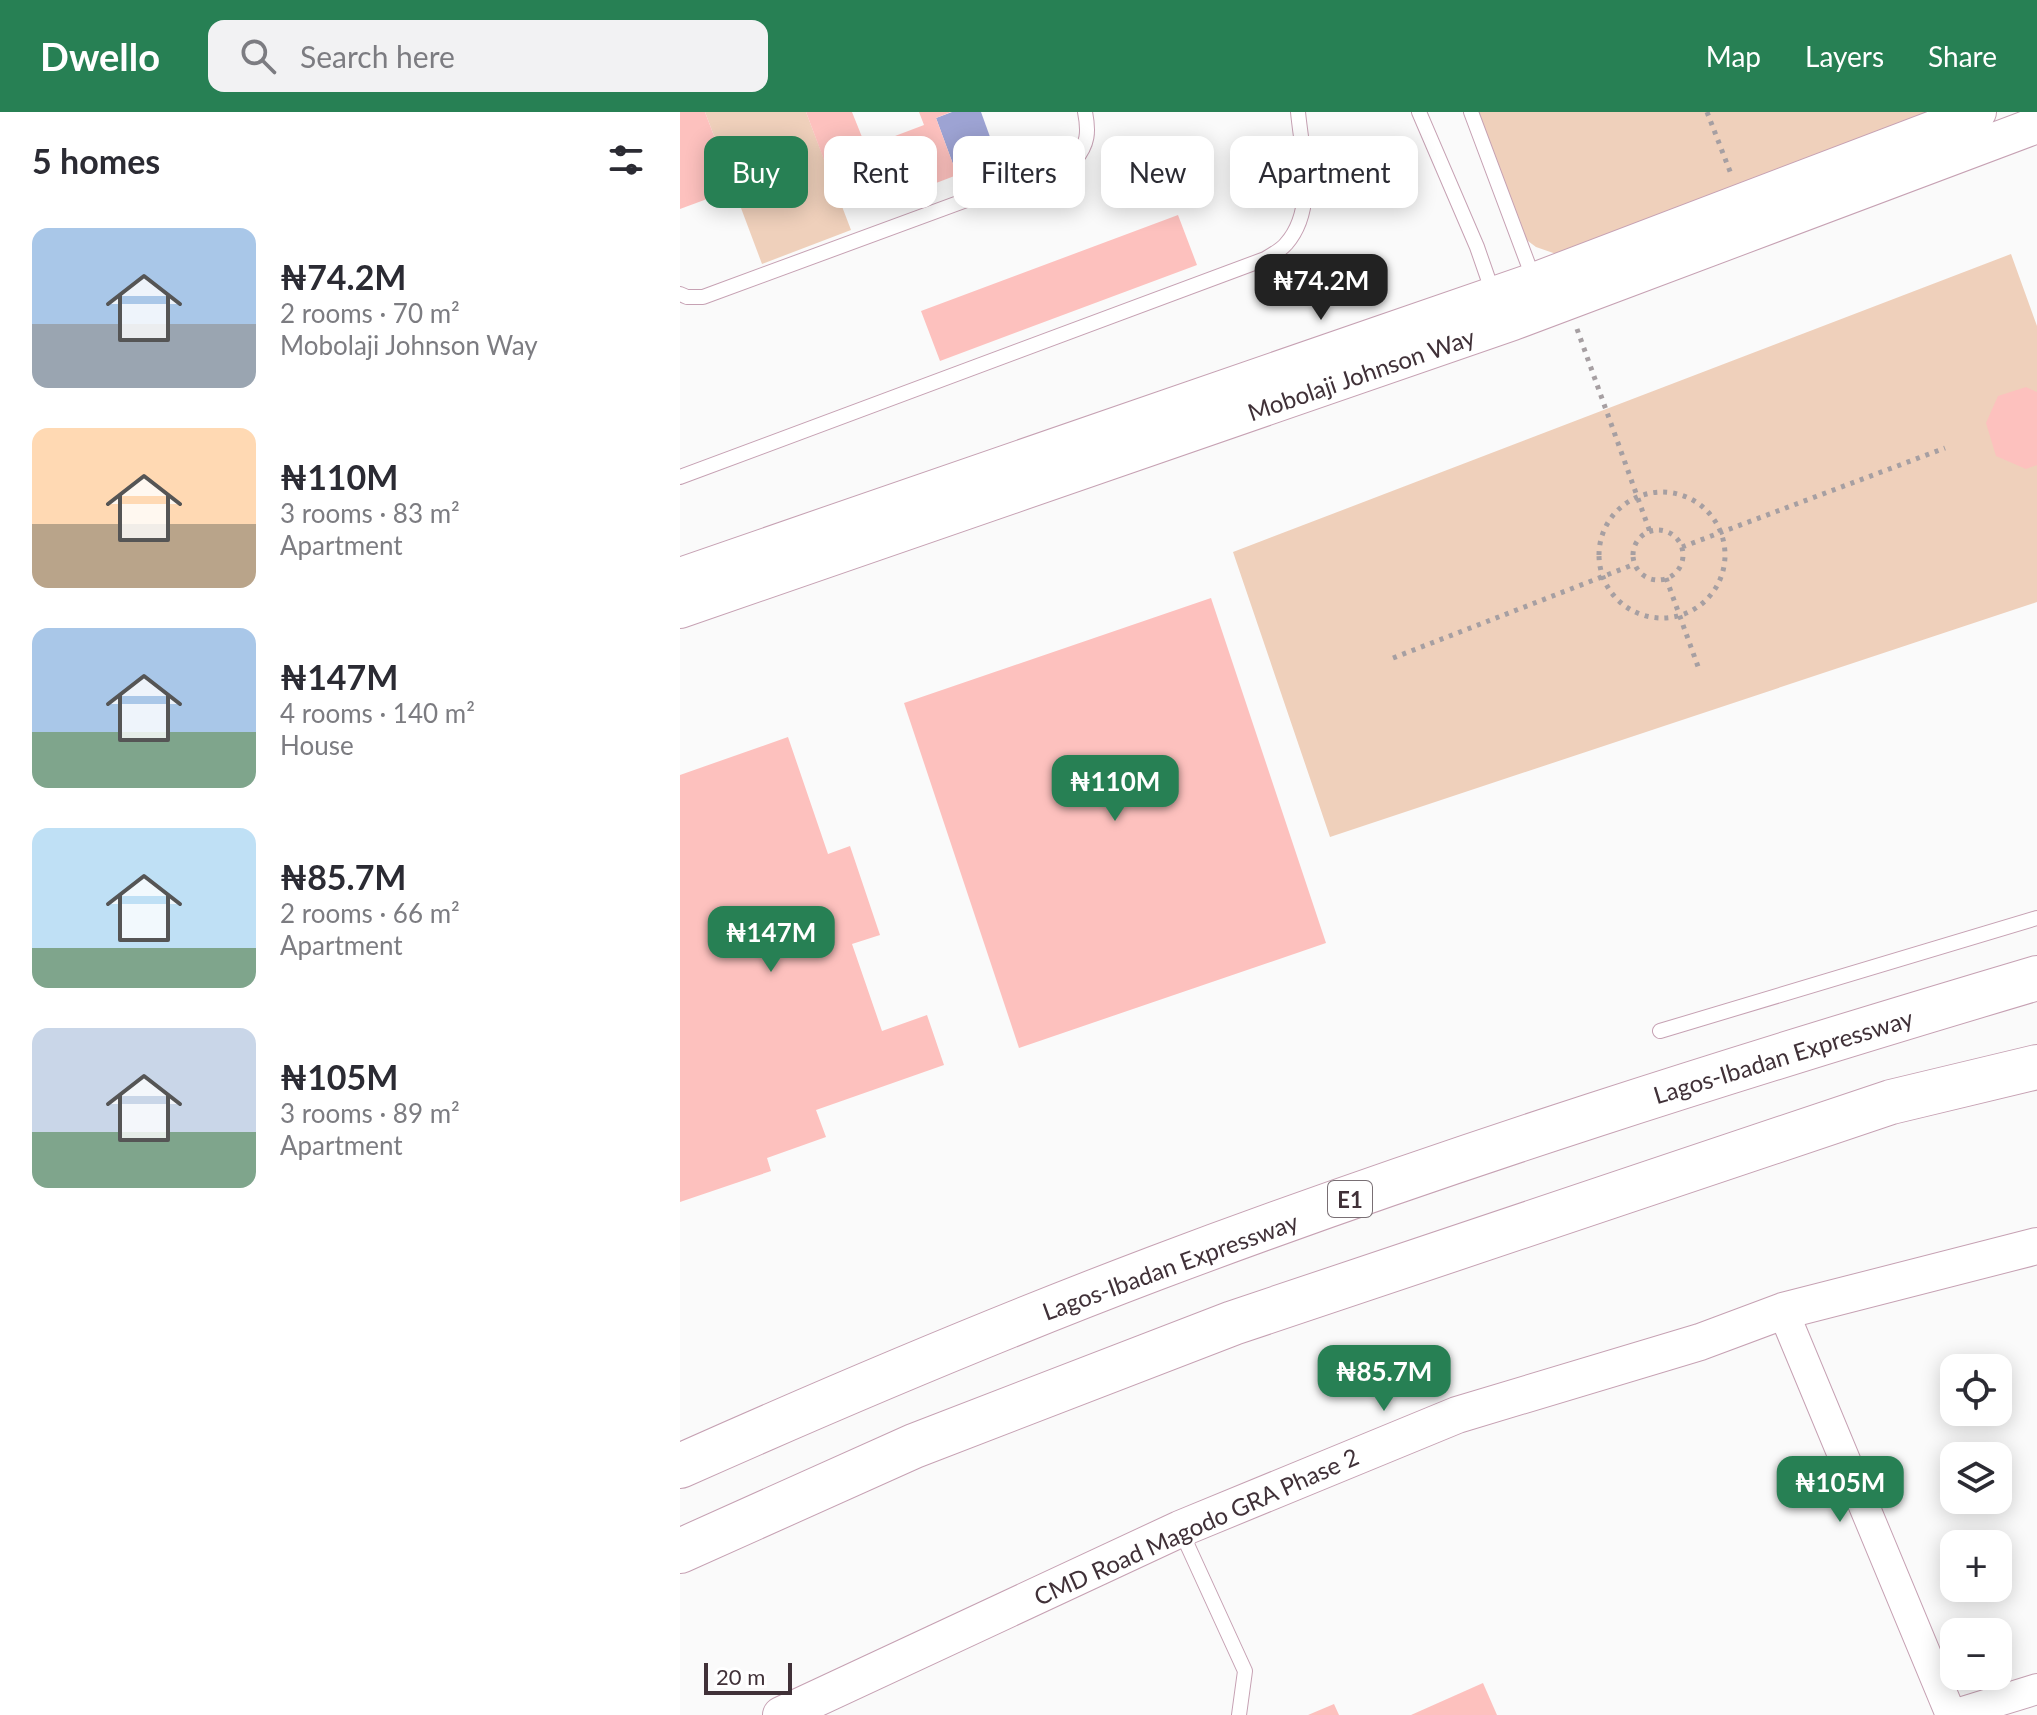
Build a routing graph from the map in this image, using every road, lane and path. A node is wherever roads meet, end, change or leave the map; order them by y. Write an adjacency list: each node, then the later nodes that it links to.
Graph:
1 (1085, 112): 10 (lane)
2 (1298, 112): 14 (lane)
3 (1419, 112): 11 (lane)
4 (1471, 112): 9 (lane)
5 (1707, 112): 8 (path)
6 (1978, 112): 8 (street, Mobolaji Johnson Way)
7 (2037, 125): 12 (street, Mobolaji Johnson Way)
8 (1742, 201): 9 (street, Mobolaji Johnson Way)
9 (1534, 281): 11 (street, Mobolaji Johnson Way)
10 (680, 294)
11 (1493, 294): 21 (street, Mobolaji Johnson Way)
12 (1567, 301): 15 (path); 23 (street, Mobolaji Johnson Way)
13 (1945, 448): 16 (path)
14 (680, 477)
15 (1637, 497): 16 (path); 17 (path); 20 (path)
16 (1721, 531): 18 (path); 24 (path)
17 (1650, 532): 18 (path); 19 (path)
18 (1682, 547): 22 (path)
19 (1635, 564): 20 (path); 22 (path)
20 (1602, 575): 24 (path); 25 (path)
21 (680, 576)
22 (1666, 578): 24 (path)
23 (680, 610)
24 (1680, 616): 26 (path)
25 (1393, 658)
26 (1700, 672)
27 (2037, 918): 29 (lane)
28 (2037, 978): 33 (highway, Lagos-Ibadan Expressway / E1)
29 (1660, 1031)
30 (2037, 1067): 35 (highway)
31 (2037, 1246): 32 (street, CMD Road Magodo GRA Phase 2)
32 (1783, 1311): 34 (street, CMD Road Magodo GRA Phase 2); 39 (street)
33 (680, 1466)
34 (1180, 1529): 37 (street, CMD Road Magodo GRA Phase 2); 38 (lane)
35 (680, 1551)
36 (2037, 1689): 39 (street)
37 (781, 1715)
38 (1239, 1715)
39 (1952, 1715)

